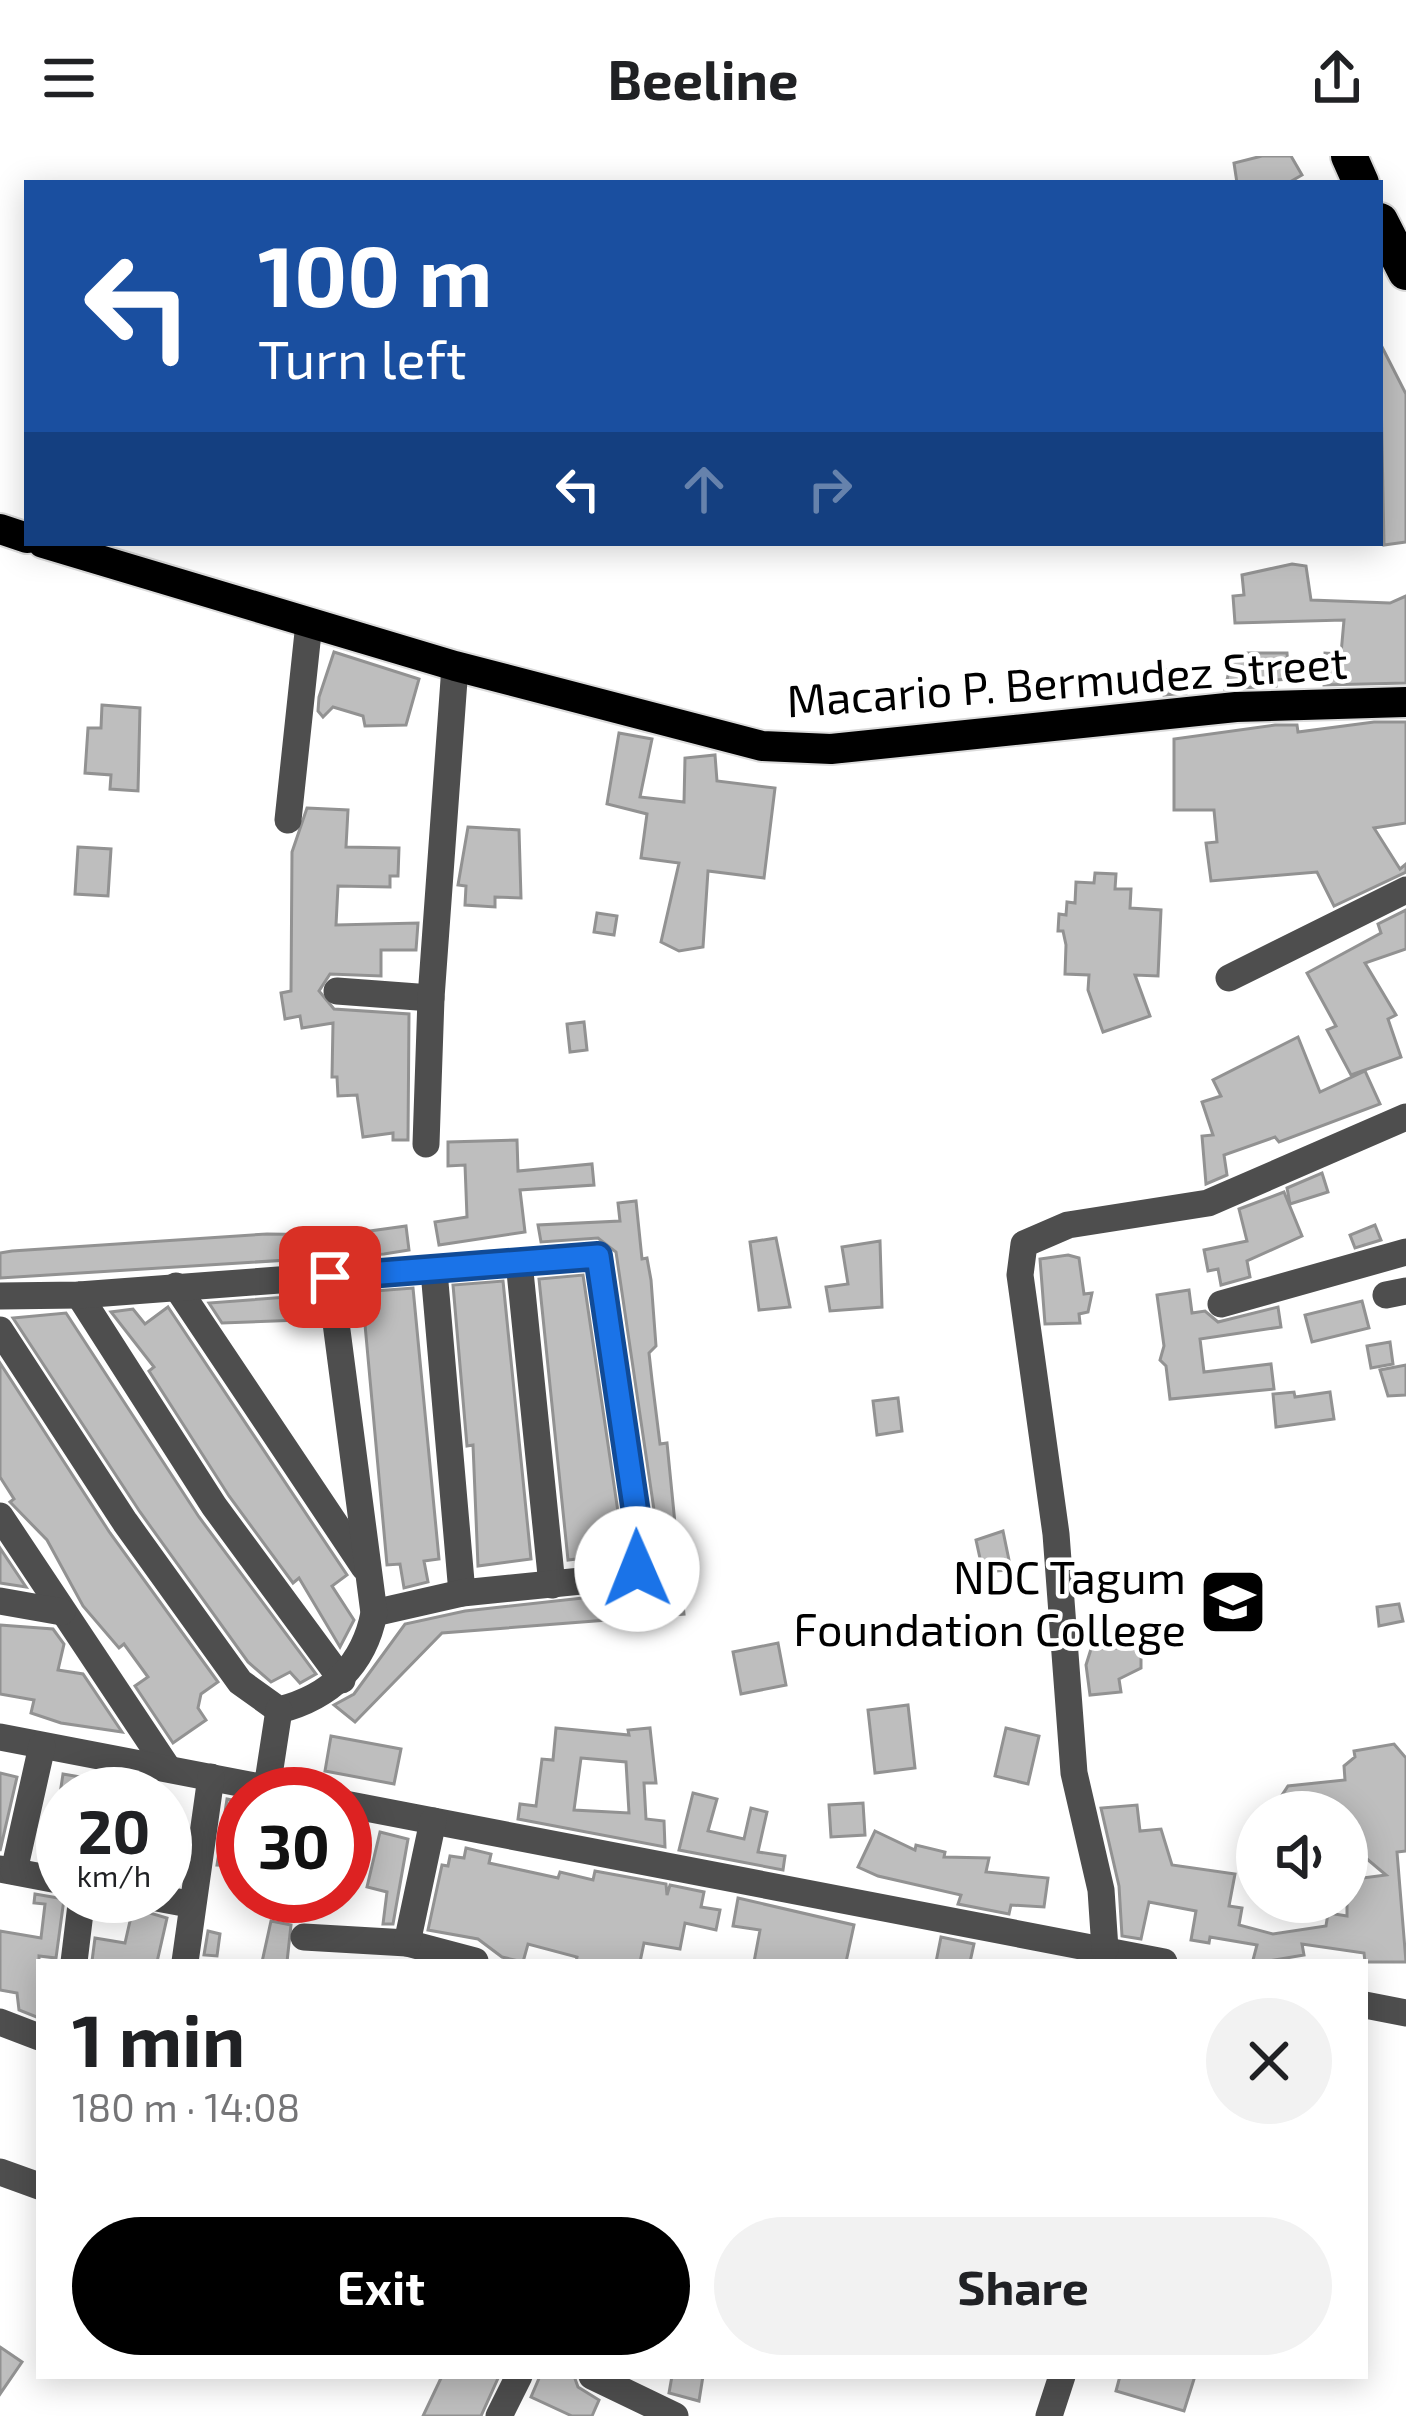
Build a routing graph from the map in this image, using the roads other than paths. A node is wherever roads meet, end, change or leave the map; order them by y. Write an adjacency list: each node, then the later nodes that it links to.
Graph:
1 (1383, 226): 2 (highway)
2 (1406, 272)
3 (53, 546): 4 (main road, Macario P. Bermudez Street)
4 (309, 623): 5 (main road, Macario P. Bermudez Street); 7 (street)
5 (455, 666): 6 (main road, Macario P. Bermudez Street); 11 (street)
6 (1406, 702)
7 (288, 820)
8 (1406, 890): 9 (street)
9 (1229, 978)
10 (338, 991): 11 (street)
11 (430, 998): 13 (street)
12 (1406, 1117): 47 (street)
13 (427, 1144)
14 (1406, 1252): 21 (street)
15 (519, 1262): 16 (street); 25 (street); 25 (street)
16 (434, 1271): 17 (street); 26 (street)
17 (330, 1277): 18 (street); 24 (street)
18 (176, 1286): 19 (street); 24 (street)
19 (80, 1295): 20 (street); 30 (street)
20 (0, 1296)
21 (1221, 1304)
22 (0, 1330): 31 (street)
23 (0, 1516): 28 (street)
24 (371, 1578): 29 (street)
25 (552, 1585): 26 (street)
26 (462, 1593): 29 (street)
27 (0, 1601): 28 (street)
28 (62, 1612): 34 (street)
29 (374, 1613): 30 (street)
30 (342, 1680): 31 (street)
31 (280, 1710): 35 (street)
32 (0, 1737): 33 (street)
33 (42, 1746): 34 (street); 41 (street)
34 (167, 1767)
35 (270, 1767)
36 (192, 1773): 37 (street)
37 (211, 1777): 38 (street); 42 (street)
38 (216, 1778)
39 (372, 1809): 40 (street)
40 (433, 1821): 46 (street); 47 (street)
41 (7, 1870)
42 (192, 1887)
43 (79, 1923): 48 (street)
44 (188, 1923): 49 (street)
45 (304, 1937): 46 (street)
46 (407, 1943): 50 (street)
47 (1105, 1948): 51 (street)
48 (74, 1959)
49 (185, 1959)
50 (467, 1959)
51 (1151, 1959)
52 (1368, 2006): 53 (street)
53 (1406, 2013)
54 (0, 2022): 55 (street)
55 (36, 2036)
56 (0, 2172): 57 (street)
57 (36, 2185)
58 (518, 2379): 62 (street)
59 (606, 2379): 61 (street)
60 (1061, 2379): 64 (street)
61 (651, 2389): 63 (street)
62 (500, 2416)
63 (675, 2416)
64 (1049, 2416)

